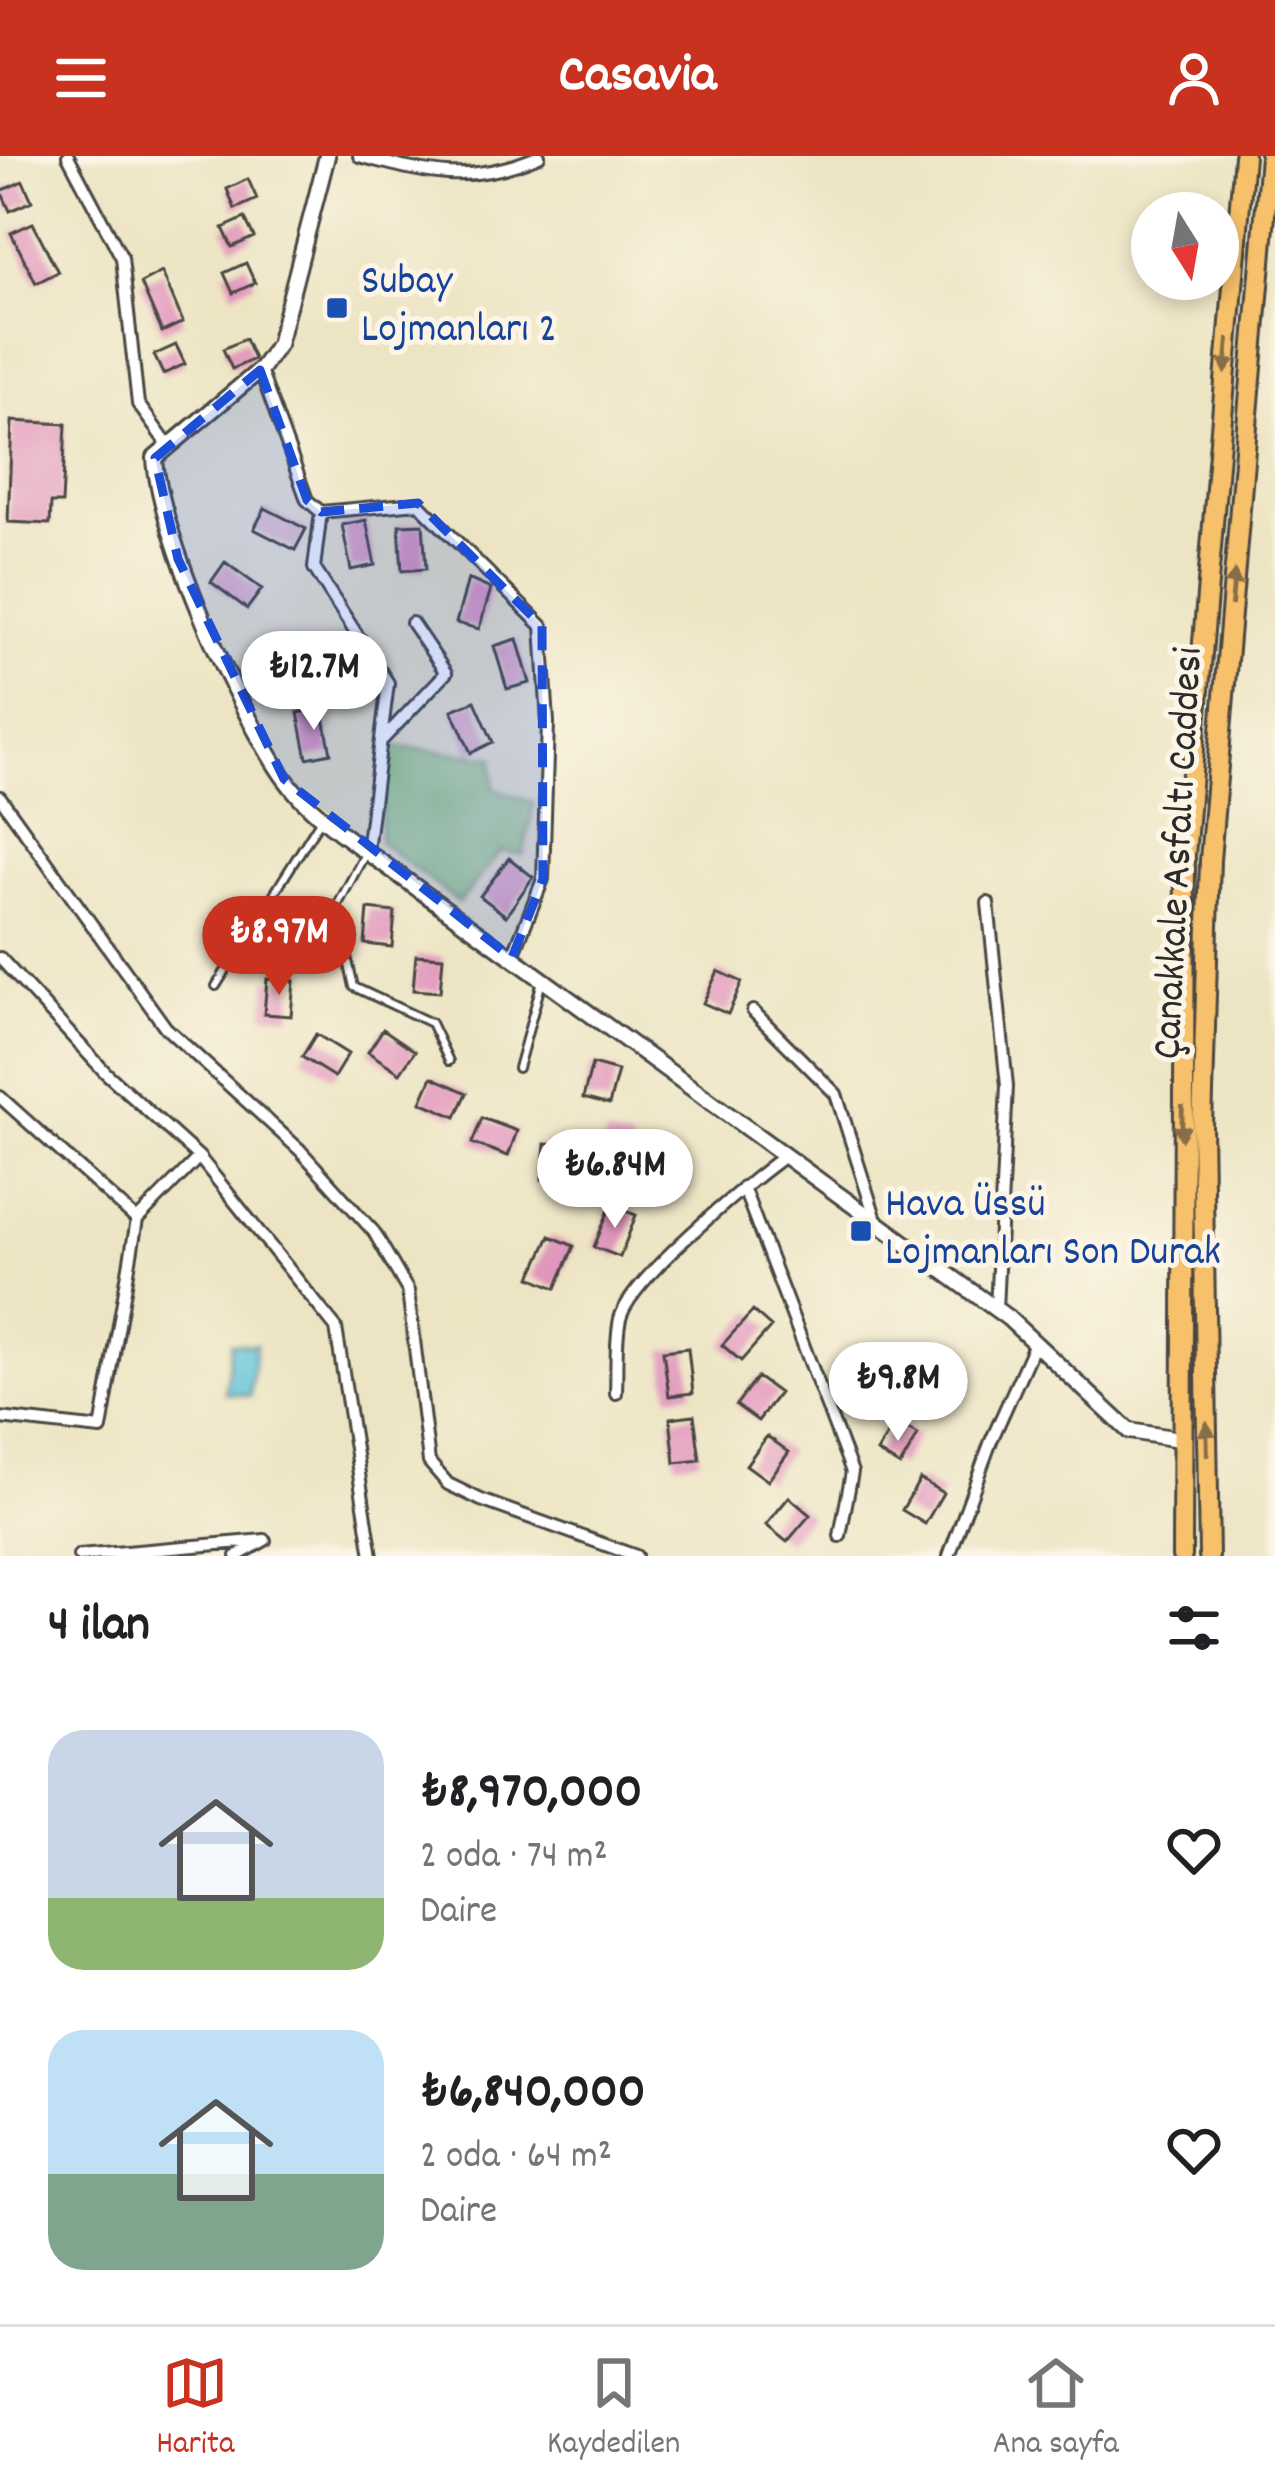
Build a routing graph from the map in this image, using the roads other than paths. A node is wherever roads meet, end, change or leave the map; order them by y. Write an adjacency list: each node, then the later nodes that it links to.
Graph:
1 (68, 156): 8 (street)
2 (328, 156): 7 (street)
3 (359, 156): 4 (street)
4 (539, 156)
5 (1244, 156): 33 (highway, Çanakkale Asfaltı Caddesi, one-way to 33)
6 (1270, 156): 41 (highway, Çanakkale Asfaltı Caddesi, one-way to 6)
7 (260, 370): 8 (street); 9 (street)
8 (167, 444): 13 (street)
9 (321, 512): 11 (street); 17 (street)
10 (412, 623): 11 (street)
11 (383, 739): 14 (street)
12 (0, 797): 38 (street)
13 (322, 815): 14 (street); 19 (lane)
14 (367, 851): 17 (street); 21 (lane)
15 (988, 903): 29 (street)
16 (0, 958): 24 (street)
17 (512, 958): 18 (street)
18 (542, 981): 22 (lane); 25 (street)
19 (216, 986)
20 (753, 1011): 28 (street)
21 (448, 1061)
22 (518, 1068)
23 (0, 1097): 27 (street)
24 (199, 1157): 27 (street); 37 (street)
25 (783, 1157): 26 (street); 28 (street)
26 (743, 1187): 31 (street); 34 (street)
27 (137, 1220): 32 (street)
28 (878, 1222): 29 (street)
29 (996, 1309): 30 (street)
30 (1035, 1343): 33 (street); 39 (street)
31 (616, 1393)
32 (0, 1418)
33 (1179, 1439): 40 (highway, Çanakkale Asfaltı Caddesi)
34 (840, 1536)
35 (79, 1556): 36 (street)
36 (237, 1556)
37 (372, 1556)
38 (636, 1556)
39 (949, 1556)
40 (1182, 1556)
41 (1209, 1556)

